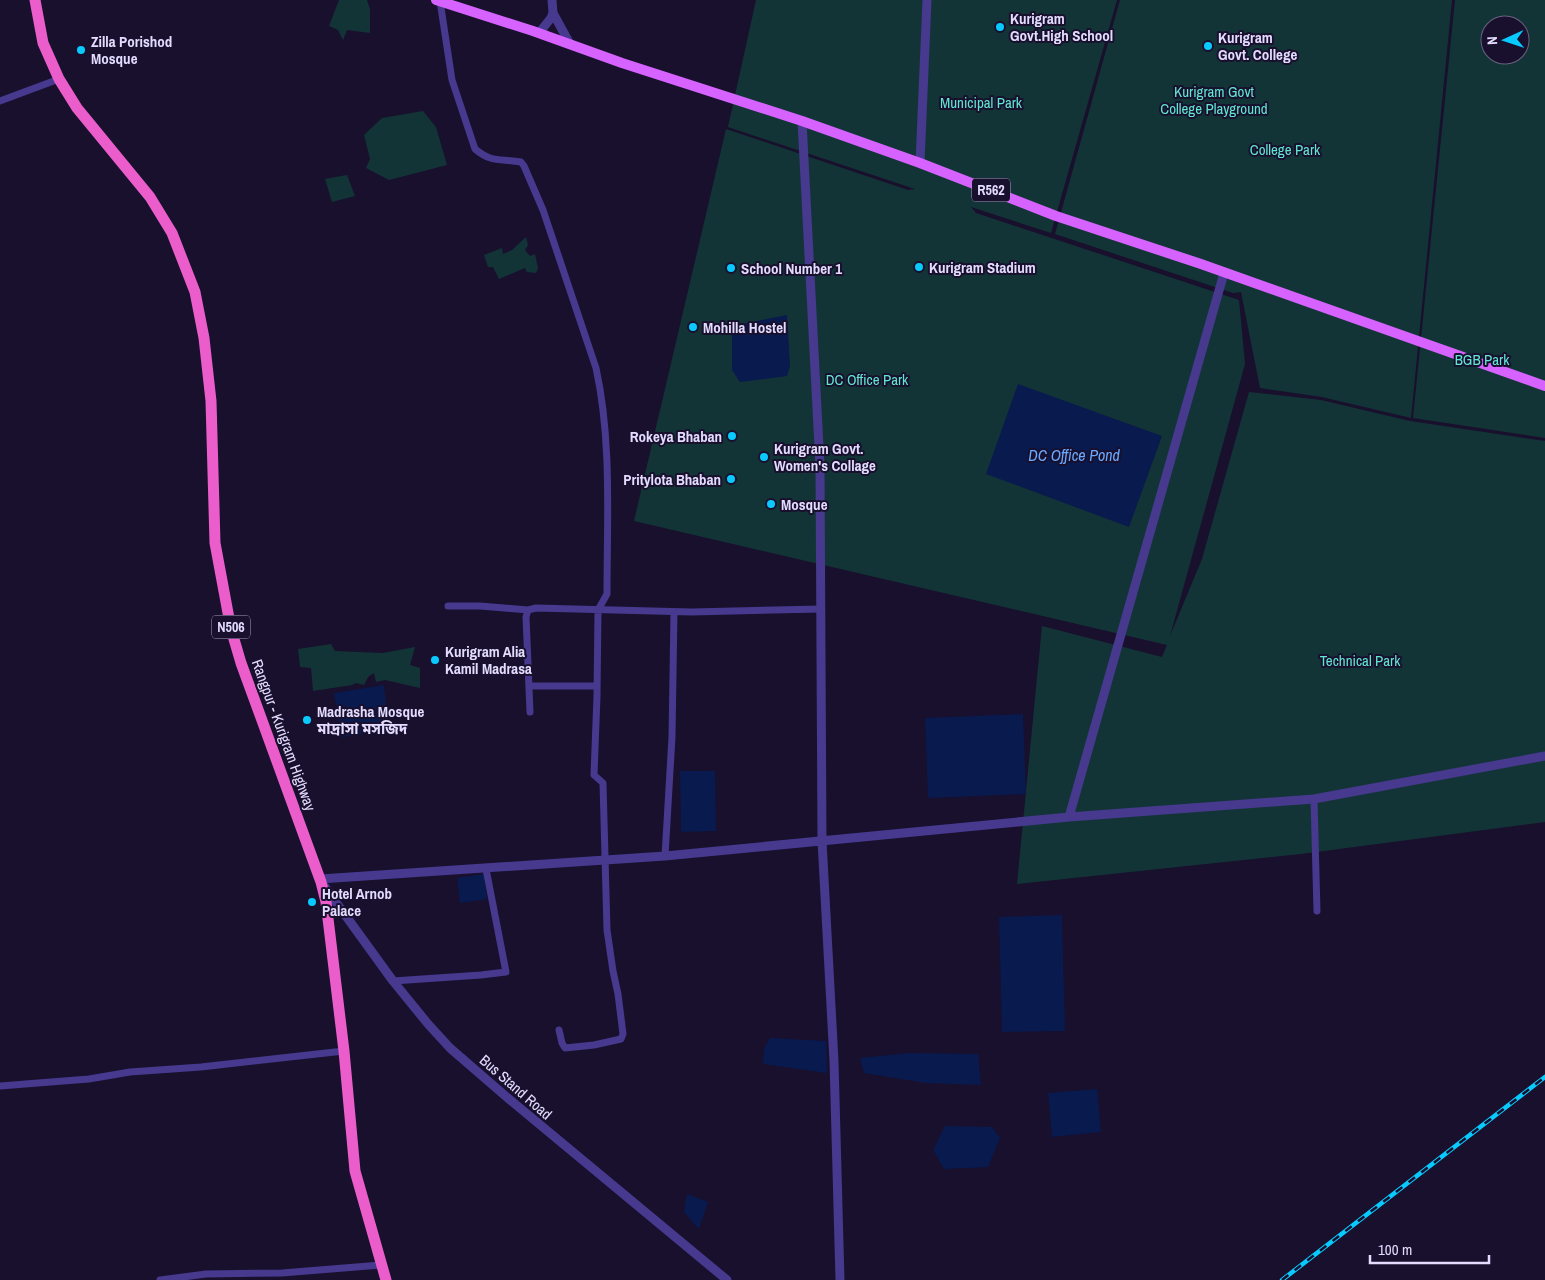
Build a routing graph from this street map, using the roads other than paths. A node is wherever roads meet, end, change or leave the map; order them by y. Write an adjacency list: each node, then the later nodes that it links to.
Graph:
1 (36, 0): 8 (highway, Rangpur - Kurigram Highway / N506)
2 (552, 0): 5 (street)
3 (927, 0): 11 (street)
4 (438, 1): 6 (main road, R562); 17 (street)
5 (553, 13): 6 (street); 7 (street)
6 (539, 33): 7 (main road, R562)
7 (570, 44): 10 (main road, R562)
8 (59, 79): 9 (street); 29 (highway, Rangpur - Kurigram Highway / N506)
9 (0, 101)
10 (802, 121): 11 (main road, R562); 15 (street)
11 (920, 162): 12 (main road, R562)
12 (1224, 273): 13 (main road, R562); 24 (street)
13 (1545, 386)
14 (448, 606): 16 (street)
15 (821, 609): 18 (street); 25 (street)
16 (528, 610): 17 (street); 19 (street)
17 (598, 610): 18 (street); 20 (street)
18 (674, 612): 26 (street)
19 (529, 683): 20 (street); 21 (street)
20 (597, 686): 27 (street)
21 (530, 712)
22 (1545, 756): 23 (street)
23 (1314, 799): 24 (street); 30 (street)
24 (1069, 817): 25 (street)
25 (822, 841): 26 (street); 39 (street)
26 (665, 856): 27 (street)
27 (606, 859): 28 (street); 32 (street)
28 (486, 869): 29 (street); 31 (street)
29 (321, 880): 31 (street, Bus Stand Road); 33 (highway, Rangpur - Kurigram Highway / N506)
30 (1317, 911)
31 (393, 981): 38 (street, Bus Stand Road)
32 (559, 1030)
33 (344, 1050): 34 (street); 35 (highway, Rangpur - Kurigram Highway / N506)
34 (0, 1086)
35 (381, 1265): 36 (street); 37 (highway, Rangpur - Kurigram Highway / N506)
36 (160, 1280)
37 (386, 1280)
38 (727, 1280)
39 (840, 1280)

